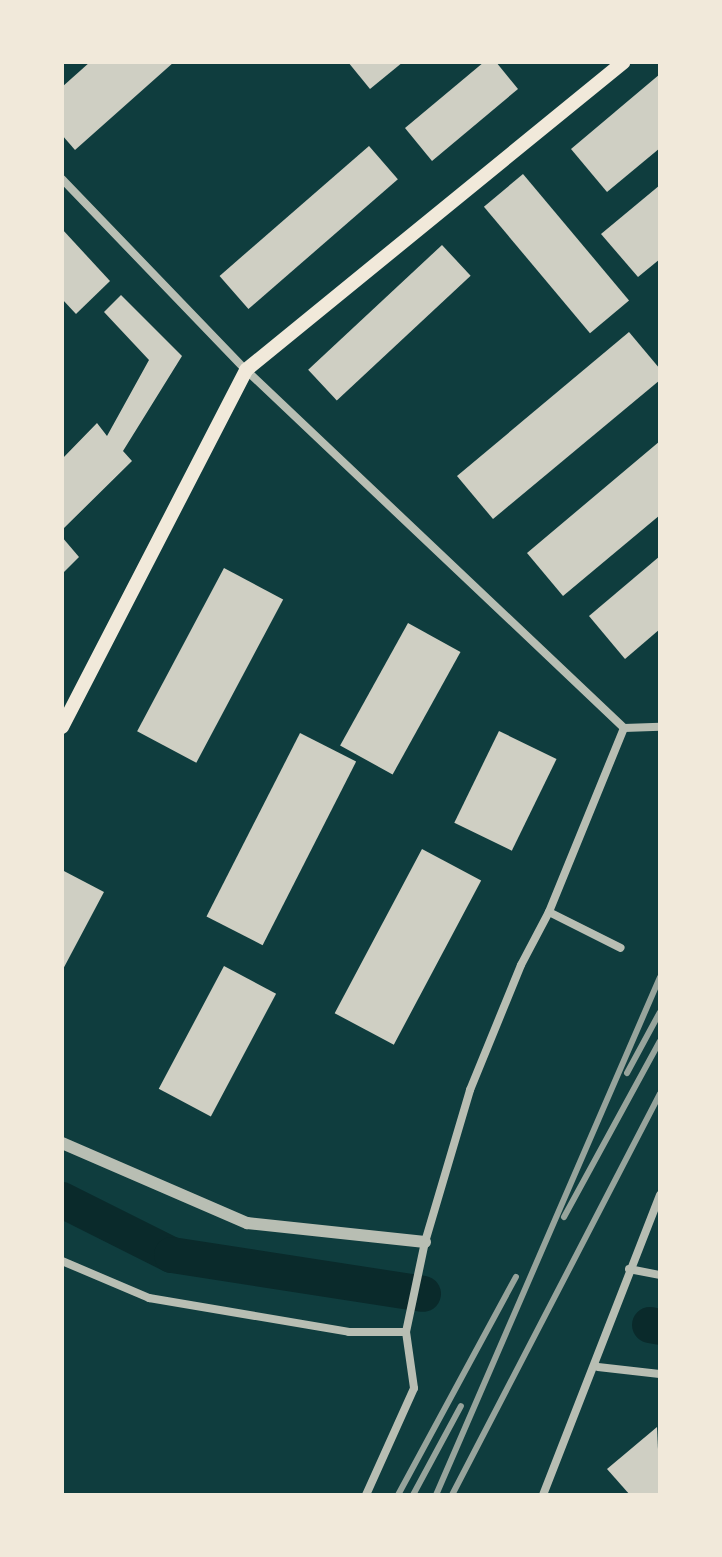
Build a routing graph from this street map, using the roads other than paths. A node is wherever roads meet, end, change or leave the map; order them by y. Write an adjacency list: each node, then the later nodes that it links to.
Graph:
1 (623, 62): 3 (main road)
2 (63, 183): 3 (street)
3 (246, 370): 4 (main road); 6 (street)
4 (62, 727)
5 (660, 727): 6 (street)
6 (624, 728): 7 (street)
7 (549, 912): 8 (street); 11 (street)
8 (621, 948)
9 (62, 1143): 11 (street)
10 (660, 1195): 13 (street)
11 (425, 1242): 15 (street)
12 (62, 1261): 15 (street)
13 (629, 1269): 14 (street); 16 (street)
14 (660, 1275)
15 (406, 1332): 18 (street)
16 (598, 1367): 17 (street); 19 (street)
17 (660, 1374)
18 (366, 1495)
19 (543, 1495)

